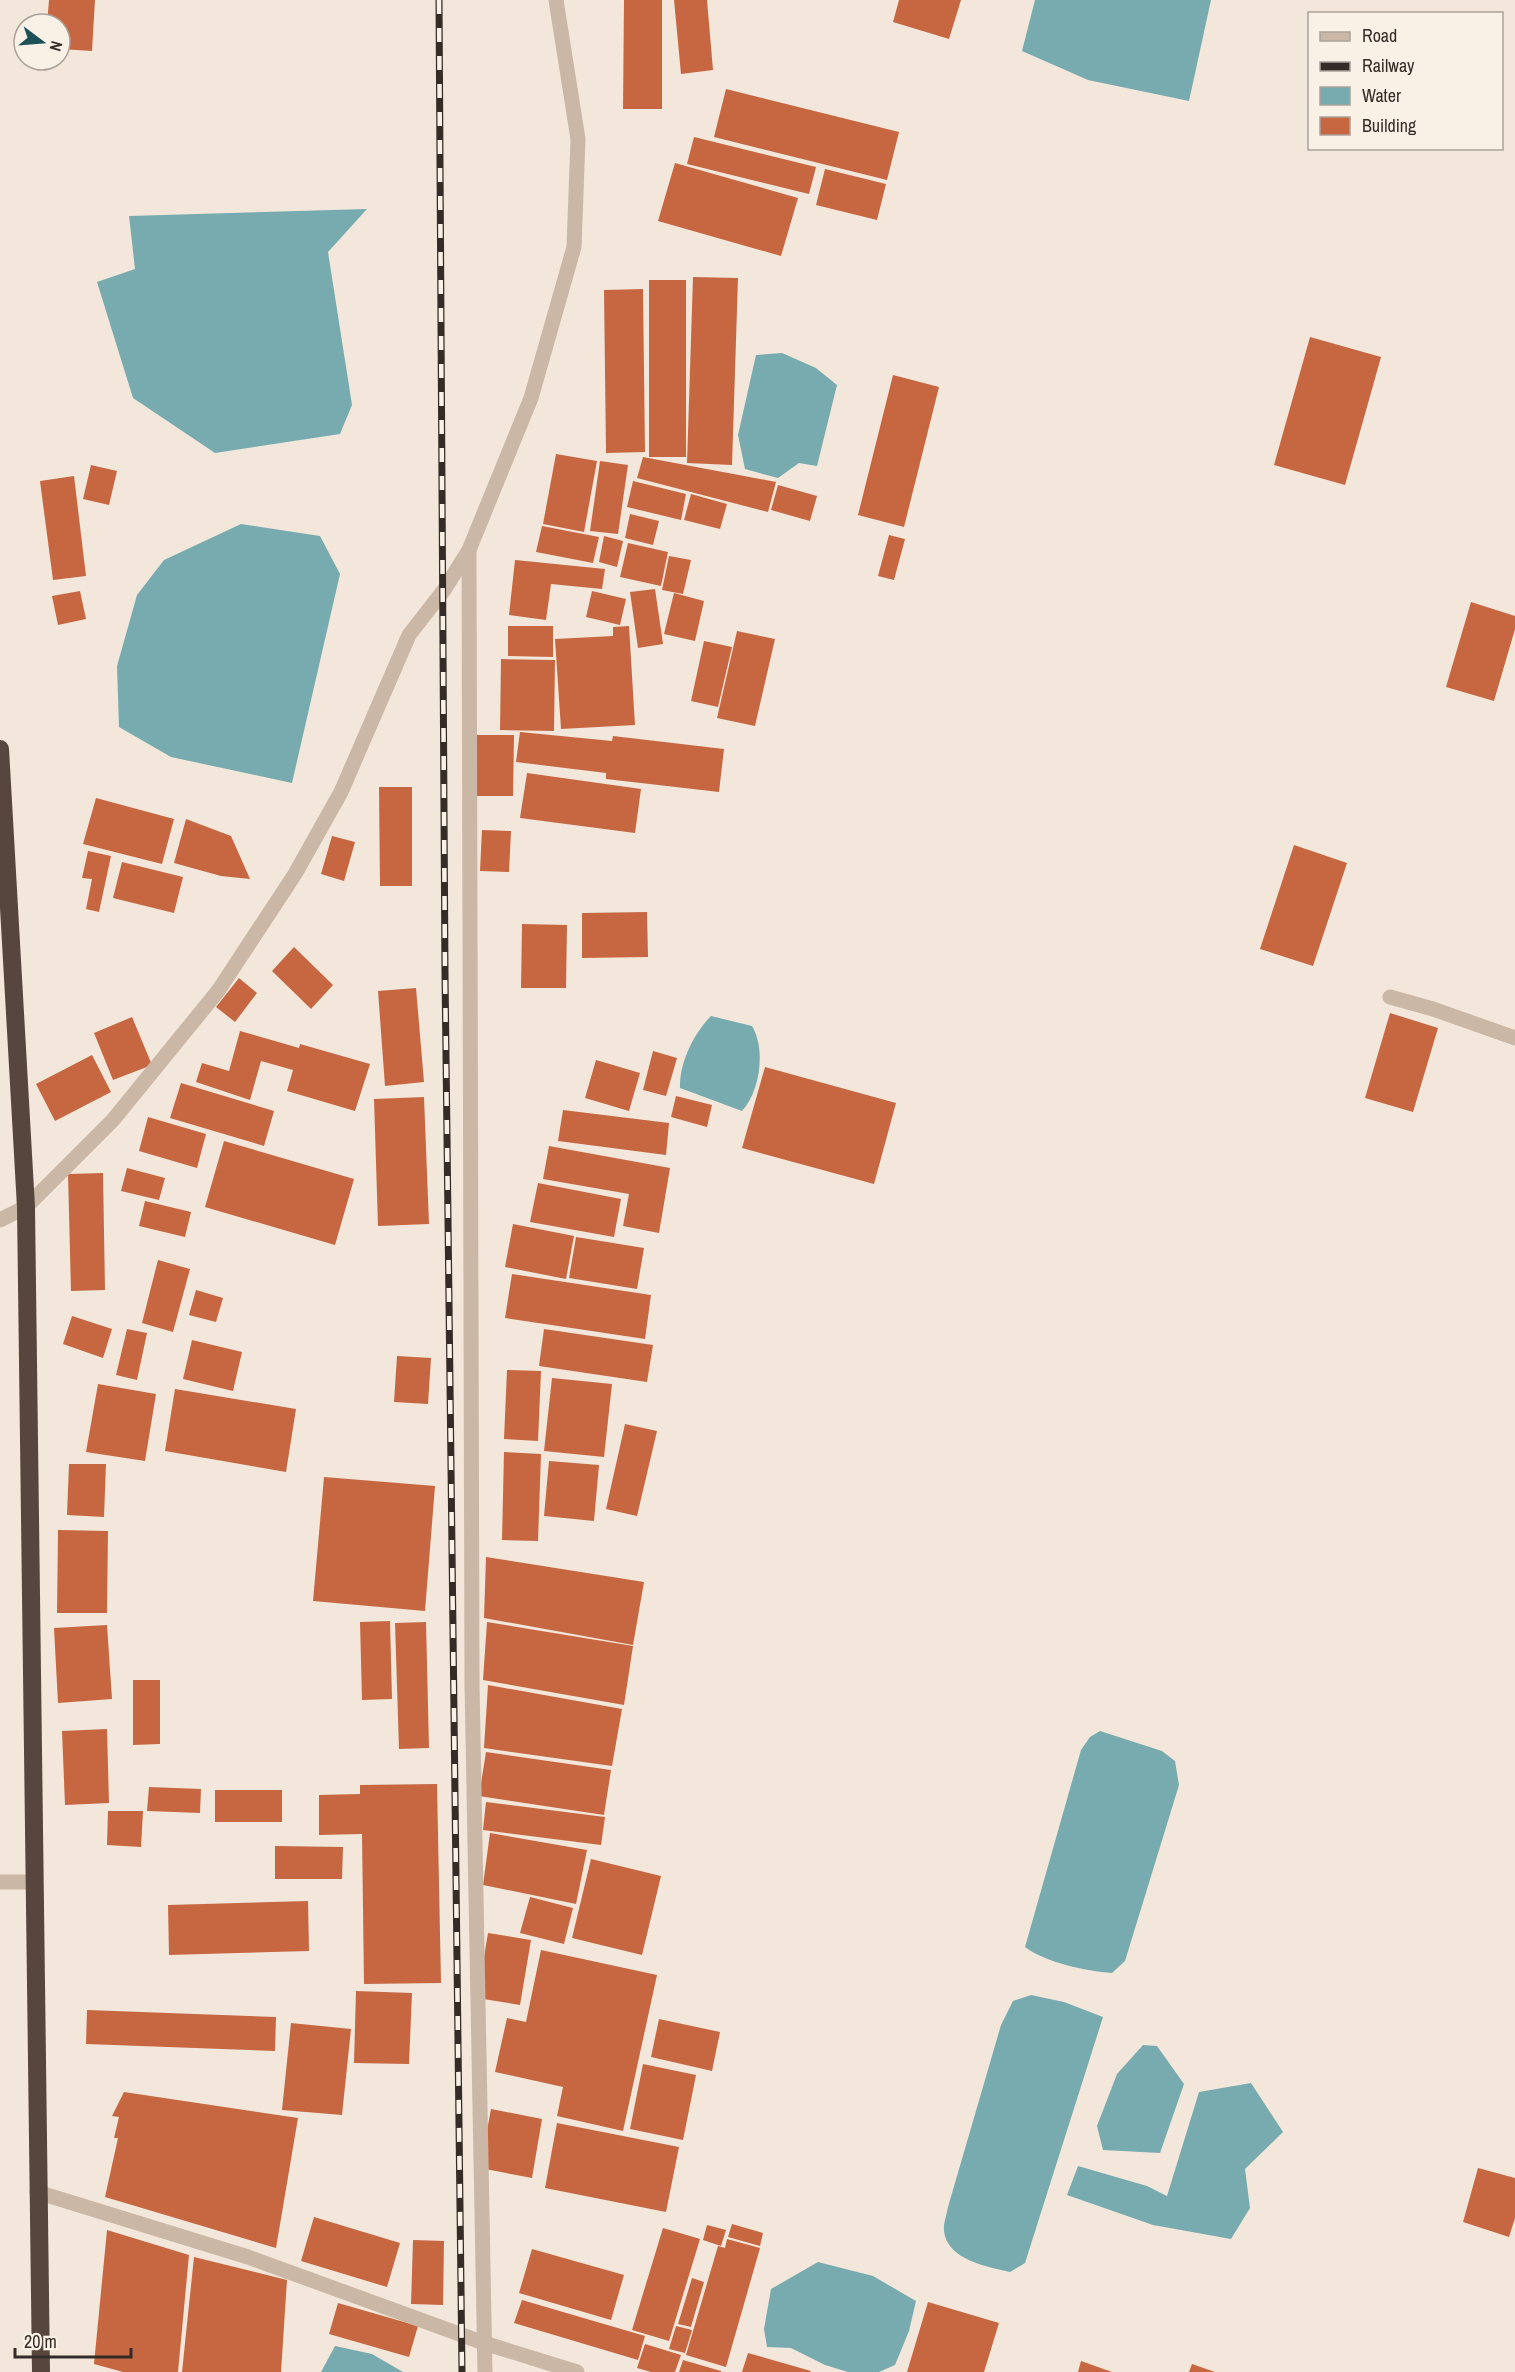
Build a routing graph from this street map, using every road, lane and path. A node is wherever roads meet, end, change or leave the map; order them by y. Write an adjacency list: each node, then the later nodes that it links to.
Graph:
1 (556, 0): 2 (street)
2 (469, 550): 6 (street); 11 (street)
3 (0, 748): 6 (highway)
4 (1390, 997): 5 (street)
5 (1515, 1038)
6 (26, 1207): 7 (street); 9 (highway)
7 (0, 1220)
8 (0, 1882): 9 (street)
9 (34, 1882): 10 (highway)
10 (37, 2192): 11 (street); 12 (highway)
11 (484, 2343): 13 (street); 14 (street)
12 (40, 2372)
13 (485, 2372)
14 (577, 2372)

